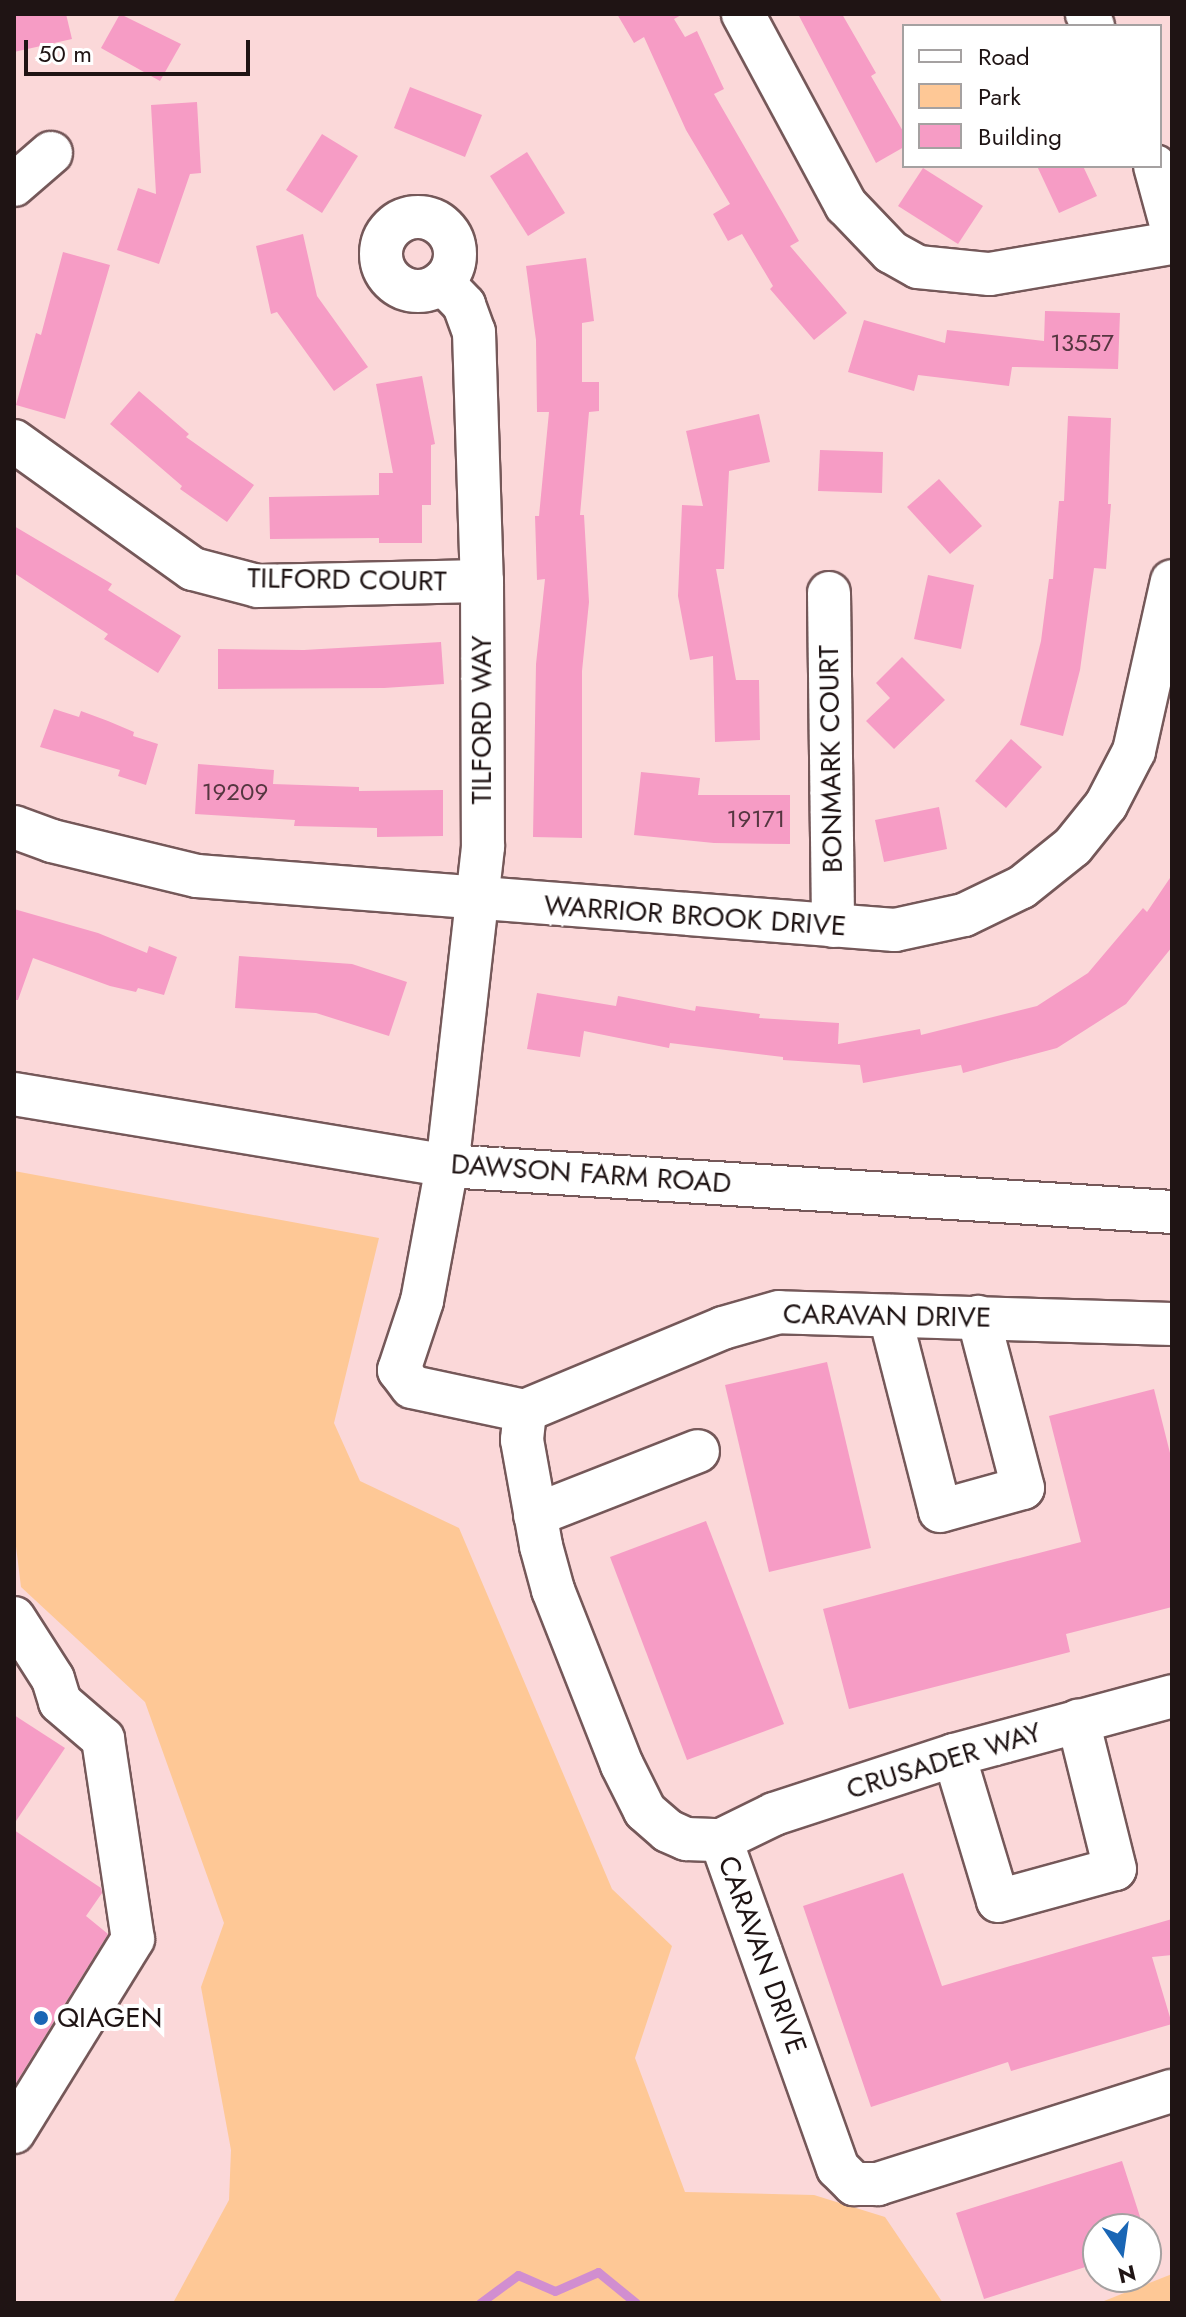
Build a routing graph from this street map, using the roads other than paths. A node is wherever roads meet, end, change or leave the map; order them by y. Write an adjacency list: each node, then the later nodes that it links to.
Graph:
1 (743, 14): 6 (street)
2 (51, 153): 4 (street)
3 (1156, 168): 5 (street)
4 (14, 185)
5 (1172, 228)
6 (1172, 243)
7 (442, 282): 9 (street, TILFORD WAY)
8 (14, 441): 9 (street, TILFORD COURT)
9 (482, 581): 13 (street, TILFORD WAY)
10 (1172, 581): 14 (street, WARRIOR BROOK DRIVE)
11 (829, 593): 14 (street, BONMARK COURT)
12 (14, 827): 13 (street, WARRIOR BROOK DRIVE)
13 (476, 899): 14 (street, WARRIOR BROOK DRIVE); 16 (street, TILFORD WAY)
14 (833, 926)
15 (14, 1094): 16 (street, DAWSON FARM ROAD)
16 (447, 1166): 17 (street, DAWSON FARM ROAD); 21 (street)
17 (1172, 1212)
18 (890, 1316): 19 (street, CARAVAN DRIVE); 19 (street); 21 (street, CARAVAN DRIVE)
19 (978, 1317): 20 (street, CARAVAN DRIVE)
20 (1172, 1324)
21 (525, 1411): 23 (street, CARAVAN DRIVE)
22 (698, 1451): 23 (street)
23 (535, 1515): 28 (street, CARAVAN DRIVE)
24 (14, 1618): 30 (street)
25 (1172, 1696): 26 (street, CRUSADER WAY)
26 (1078, 1721): 27 (street, CRUSADER WAY); 27 (street)
27 (954, 1755): 28 (street, CRUSADER WAY)
28 (721, 1840): 29 (street, CARAVAN DRIVE)
29 (1172, 2091)
30 (14, 2132)

